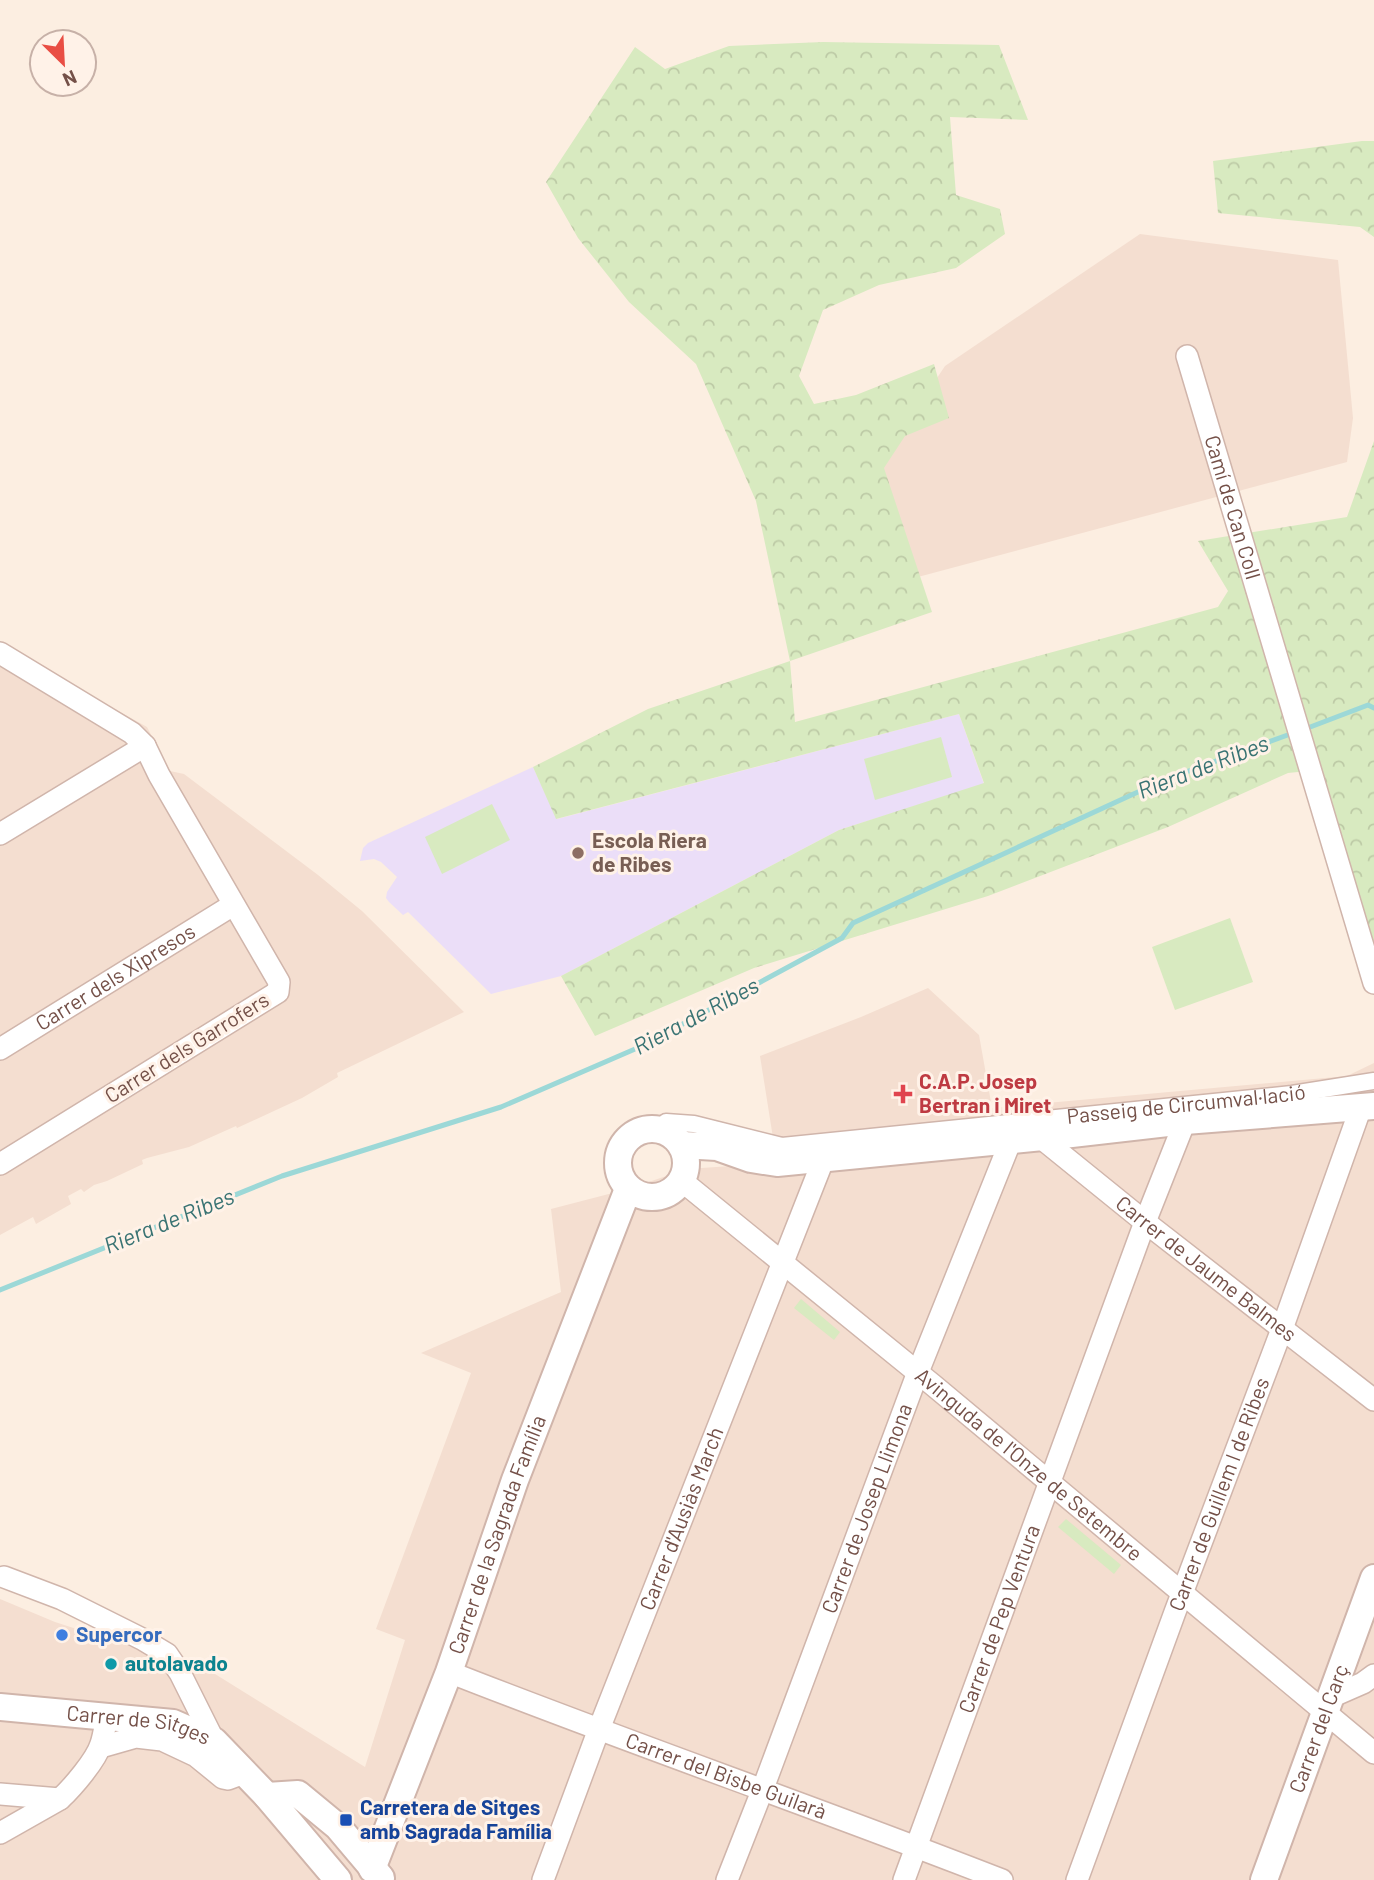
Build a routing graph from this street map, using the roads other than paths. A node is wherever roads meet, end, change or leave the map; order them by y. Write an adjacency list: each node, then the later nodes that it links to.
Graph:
1 (1187, 356): 6 (street, Camí de Can Coll)
2 (5, 662): 3 (street)
3 (145, 746): 4 (street); 5 (street, Carrer dels Garrofers)
4 (0, 834)
5 (233, 905): 7 (street, Carrer dels Xipresos); 16 (street, Carrer dels Garrofers)
6 (1374, 983)
7 (0, 1049)
8 (1374, 1081): 11 (street, Passeig de Circumval·lació)
9 (1368, 1106): 10 (street, Passeig de Circumval·lació); 21 (street, Carrer de Guillem I de Ribes)
10 (1185, 1121): 12 (street, Passeig de Circumval·lació); 19 (street, Carrer de Pep Ventura)
11 (666, 1122)
12 (1040, 1137): 13 (street, Passeig de Circumval·lació); 19 (street, Carrer de Jaume Balmes)
13 (1011, 1140): 15 (street, Passeig de Circumval·lació); 22 (street, Carrer de Josep Llimona)
14 (682, 1145): 15 (street, Passeig de Circumval·lació); 17 (street); 18 (street)
15 (819, 1160): 20 (street, Carrer d'Ausiàs March)
16 (0, 1164)
17 (682, 1181): 18 (street); 20 (street, Avinguda de l'Onze de Setembre)
18 (628, 1189): 28 (street, Carrer de la Sagrada Família)
19 (1145, 1222): 21 (street, Carrer de Jaume Balmes); 24 (street, Carrer de Pep Ventura)
20 (783, 1262): 22 (street, Avinguda de l'Onze de Setembre); 33 (street, Carrer d'Ausiàs March)
21 (1282, 1329): 23 (street, Carrer de Jaume Balmes); 27 (street, Carrer de Guillem I de Ribes)
22 (918, 1373): 24 (street, Avinguda de l'Onze de Setembre); 38 (street, Carrer de Josep Llimona)
23 (1374, 1400)
24 (1050, 1482): 27 (street, Avinguda de l'Onze de Setembre); 43 (street, Carrer de Pep Ventura)
25 (4, 1577): 34 (street)
26 (1374, 1578): 30 (street, Carrer del Carç)
27 (1182, 1594): 30 (street, Avinguda de l'Onze de Setembre); 50 (street, Carrer de Guillem I de Ribes)
28 (449, 1672): 33 (street, Carrer del Bisbe Guilarà); 44 (street, Carrer de la Sagrada Família)
29 (1374, 1675): 30 (street)
30 (1328, 1704): 36 (street, Avinguda de l'Onze de Setembre); 51 (street, Carrer del Carç)
31 (0, 1707): 32 (street, Carrer de Sitges)
32 (107, 1716): 34 (street, Carrer de Sitges); 35 (street)
33 (599, 1729): 38 (street, Carrer del Bisbe Guilarà); 46 (street, Carrer d'Ausiàs March)
34 (214, 1741): 37 (street, Carrer de Sitges)
35 (100, 1747): 37 (street); 41 (street)
36 (1374, 1753)
37 (244, 1773): 40 (street, Carrer de Sitges)
38 (762, 1791): 43 (street, Carrer del Bisbe Guilarà); 47 (street, Carrer de Josep Llimona)
39 (0, 1794): 41 (street)
40 (267, 1797): 44 (street); 45 (street, Carrer de Sitges)
41 (60, 1798): 42 (street)
42 (0, 1833)
43 (916, 1846): 48 (street, Carrer de Pep Ventura); 49 (street, Carrer del Bisbe Guilarà)
44 (375, 1876)
45 (338, 1880)
46 (543, 1880)
47 (727, 1880)
48 (904, 1880)
49 (1002, 1880)
50 (1077, 1880)
51 (1264, 1880)

